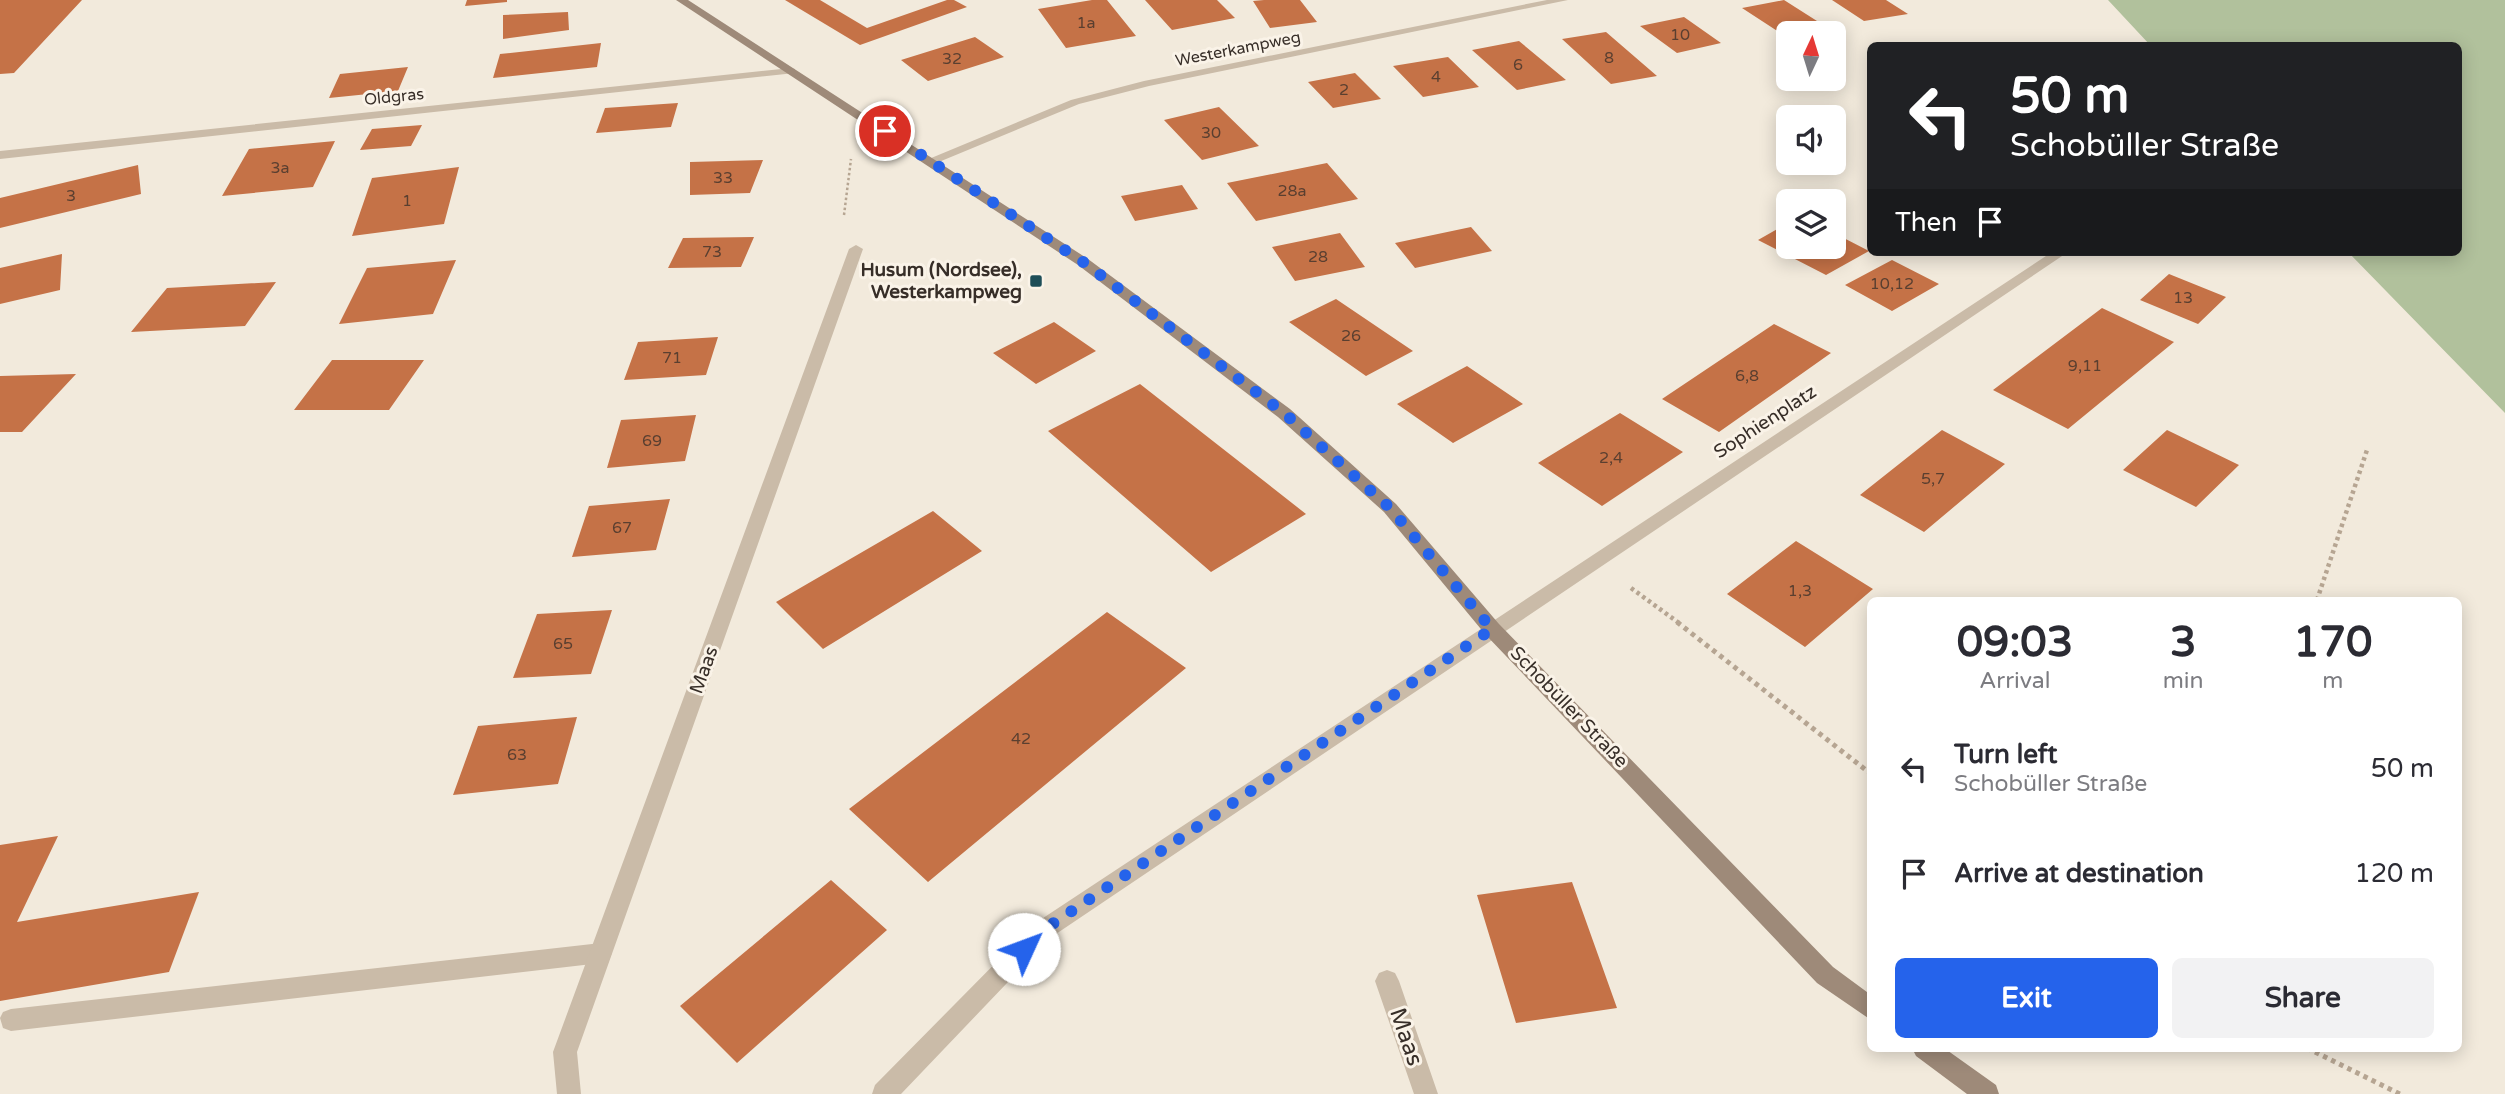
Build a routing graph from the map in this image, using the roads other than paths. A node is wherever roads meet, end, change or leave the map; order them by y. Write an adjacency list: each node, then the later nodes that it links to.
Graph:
1 (681, 0): 3 (main road, Schobüller Straße)
2 (1563, 0): 5 (street, Westerkampweg)
3 (791, 71): 4 (street, Oldgras); 5 (main road, Schobüller Straße)
4 (0, 155)
5 (930, 161): 8 (main road, Schobüller Straße)
6 (856, 249): 9 (street, Maas)
7 (2054, 256): 8 (street, Sophienplatz)
8 (1492, 629): 11 (main road, Schobüller Straße); 15 (street)
9 (601, 953): 12 (street); 14 (street, Maas)
10 (1387, 981): 16 (street, Maas)
11 (1867, 1006)
12 (11, 1020)
13 (1929, 1052): 17 (main road)
14 (569, 1094)
15 (884, 1094)
16 (1426, 1094)
17 (1987, 1094)

